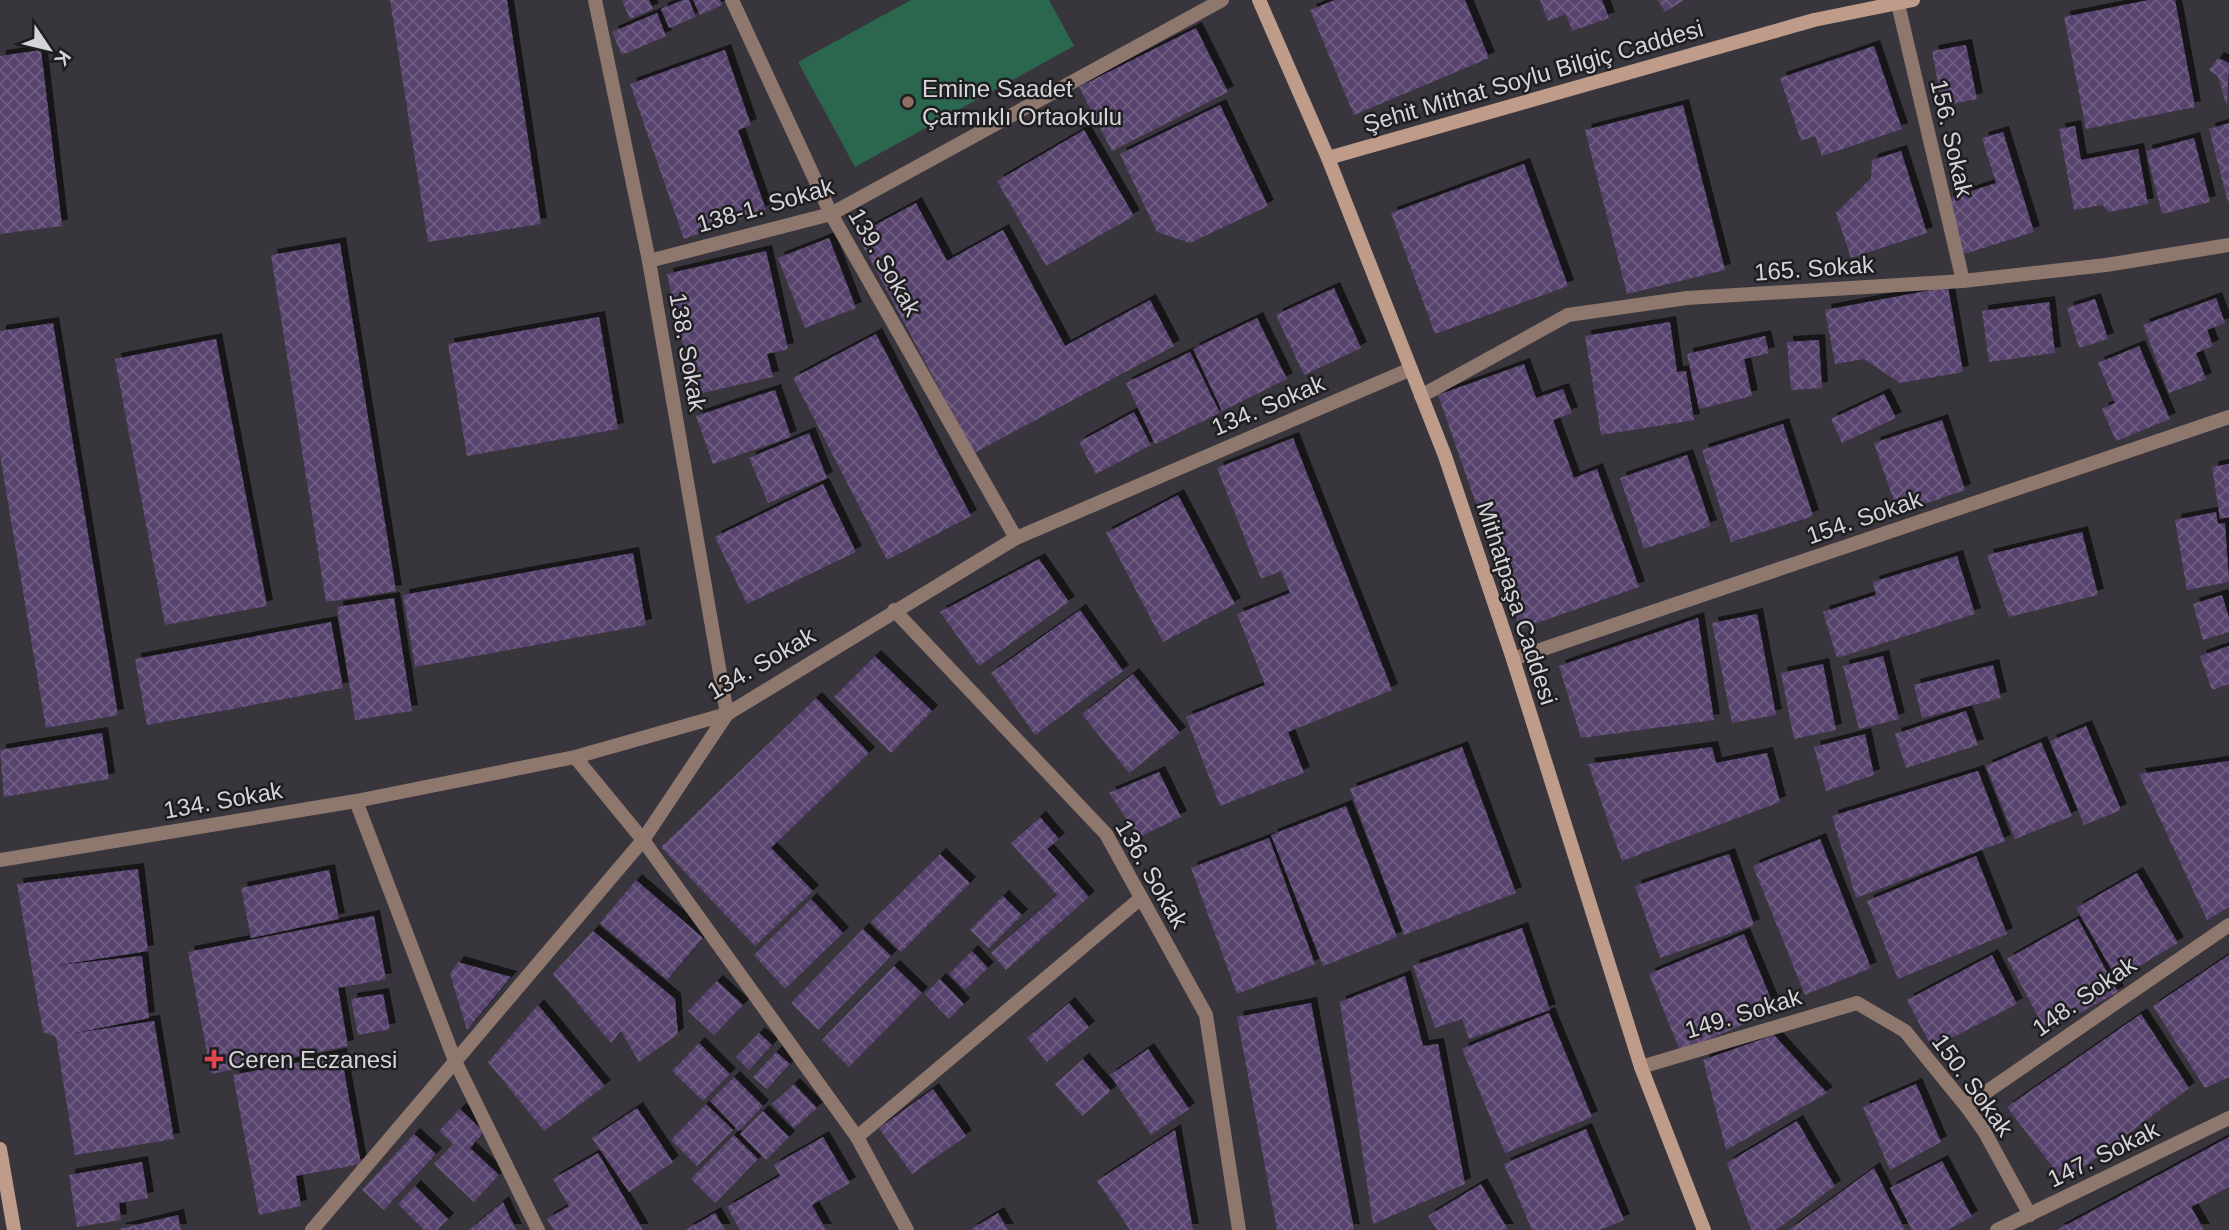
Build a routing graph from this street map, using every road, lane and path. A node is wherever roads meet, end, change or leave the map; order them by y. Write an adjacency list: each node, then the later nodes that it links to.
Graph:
1 (595, 0): 10 (street, 138. Sokak)
2 (732, 0): 8 (street, 139. Sokak)
3 (1222, 0): 8 (street, 138-1. Sokak)
4 (1259, 0): 7 (street, Mithatpaşa Caddesi)
5 (1913, 0): 6 (street, Şehit Mithat Soylu Bilgiç Caddesi)
6 (1898, 4): 7 (street, Şehit Mithat Soylu Bilgiç Caddesi); 11 (street, 156. Sokak)
7 (1328, 158): 12 (street, Mithatpaşa Caddesi)
8 (831, 214): 10 (street, 138-1. Sokak); 15 (street, 139. Sokak)
9 (2229, 245): 11 (street, 165. Sokak)
10 (649, 261): 18 (street, 138. Sokak)
11 (1963, 281): 13 (street, 165. Sokak)
12 (1411, 369): 13 (street, Mithatpaşa Caddesi); 15 (street, 134. Sokak)
13 (1421, 396): 17 (street, Mithatpaşa Caddesi)
14 (2229, 417): 17 (street, 154. Sokak)
15 (1016, 538): 16 (street, 134. Sokak)
16 (894, 610): 18 (street, 134. Sokak); 23 (street, 136. Sokak)
17 (1513, 659): 27 (street, Mithatpaşa Caddesi)
18 (727, 714): 19 (street, 134. Sokak); 21 (street)
19 (575, 757): 20 (street, 134. Sokak); 21 (street)
20 (356, 801): 22 (street, 134. Sokak); 26 (street)
21 (643, 840): 26 (street); 30 (street)
22 (0, 860)
23 (1141, 898): 30 (street); 37 (street, 136. Sokak)
24 (2229, 925): 28 (street, 148. Sokak)
25 (1857, 1003): 27 (street, 149. Sokak); 28 (street, 150. Sokak)
26 (455, 1062): 34 (street); 35 (street)
27 (1641, 1067): 38 (street, Mithatpaşa Caddesi)
28 (1966, 1106): 32 (street, 150. Sokak)
29 (2229, 1118): 32 (street, 147. Sokak)
30 (857, 1137): 36 (street)
31 (0, 1149): 33 (street)
32 (2030, 1215): 39 (street, 147. Sokak)
33 (14, 1230)
34 (312, 1230)
35 (538, 1230)
36 (907, 1230)
37 (1239, 1230)
38 (1704, 1230)
39 (1997, 1230)

